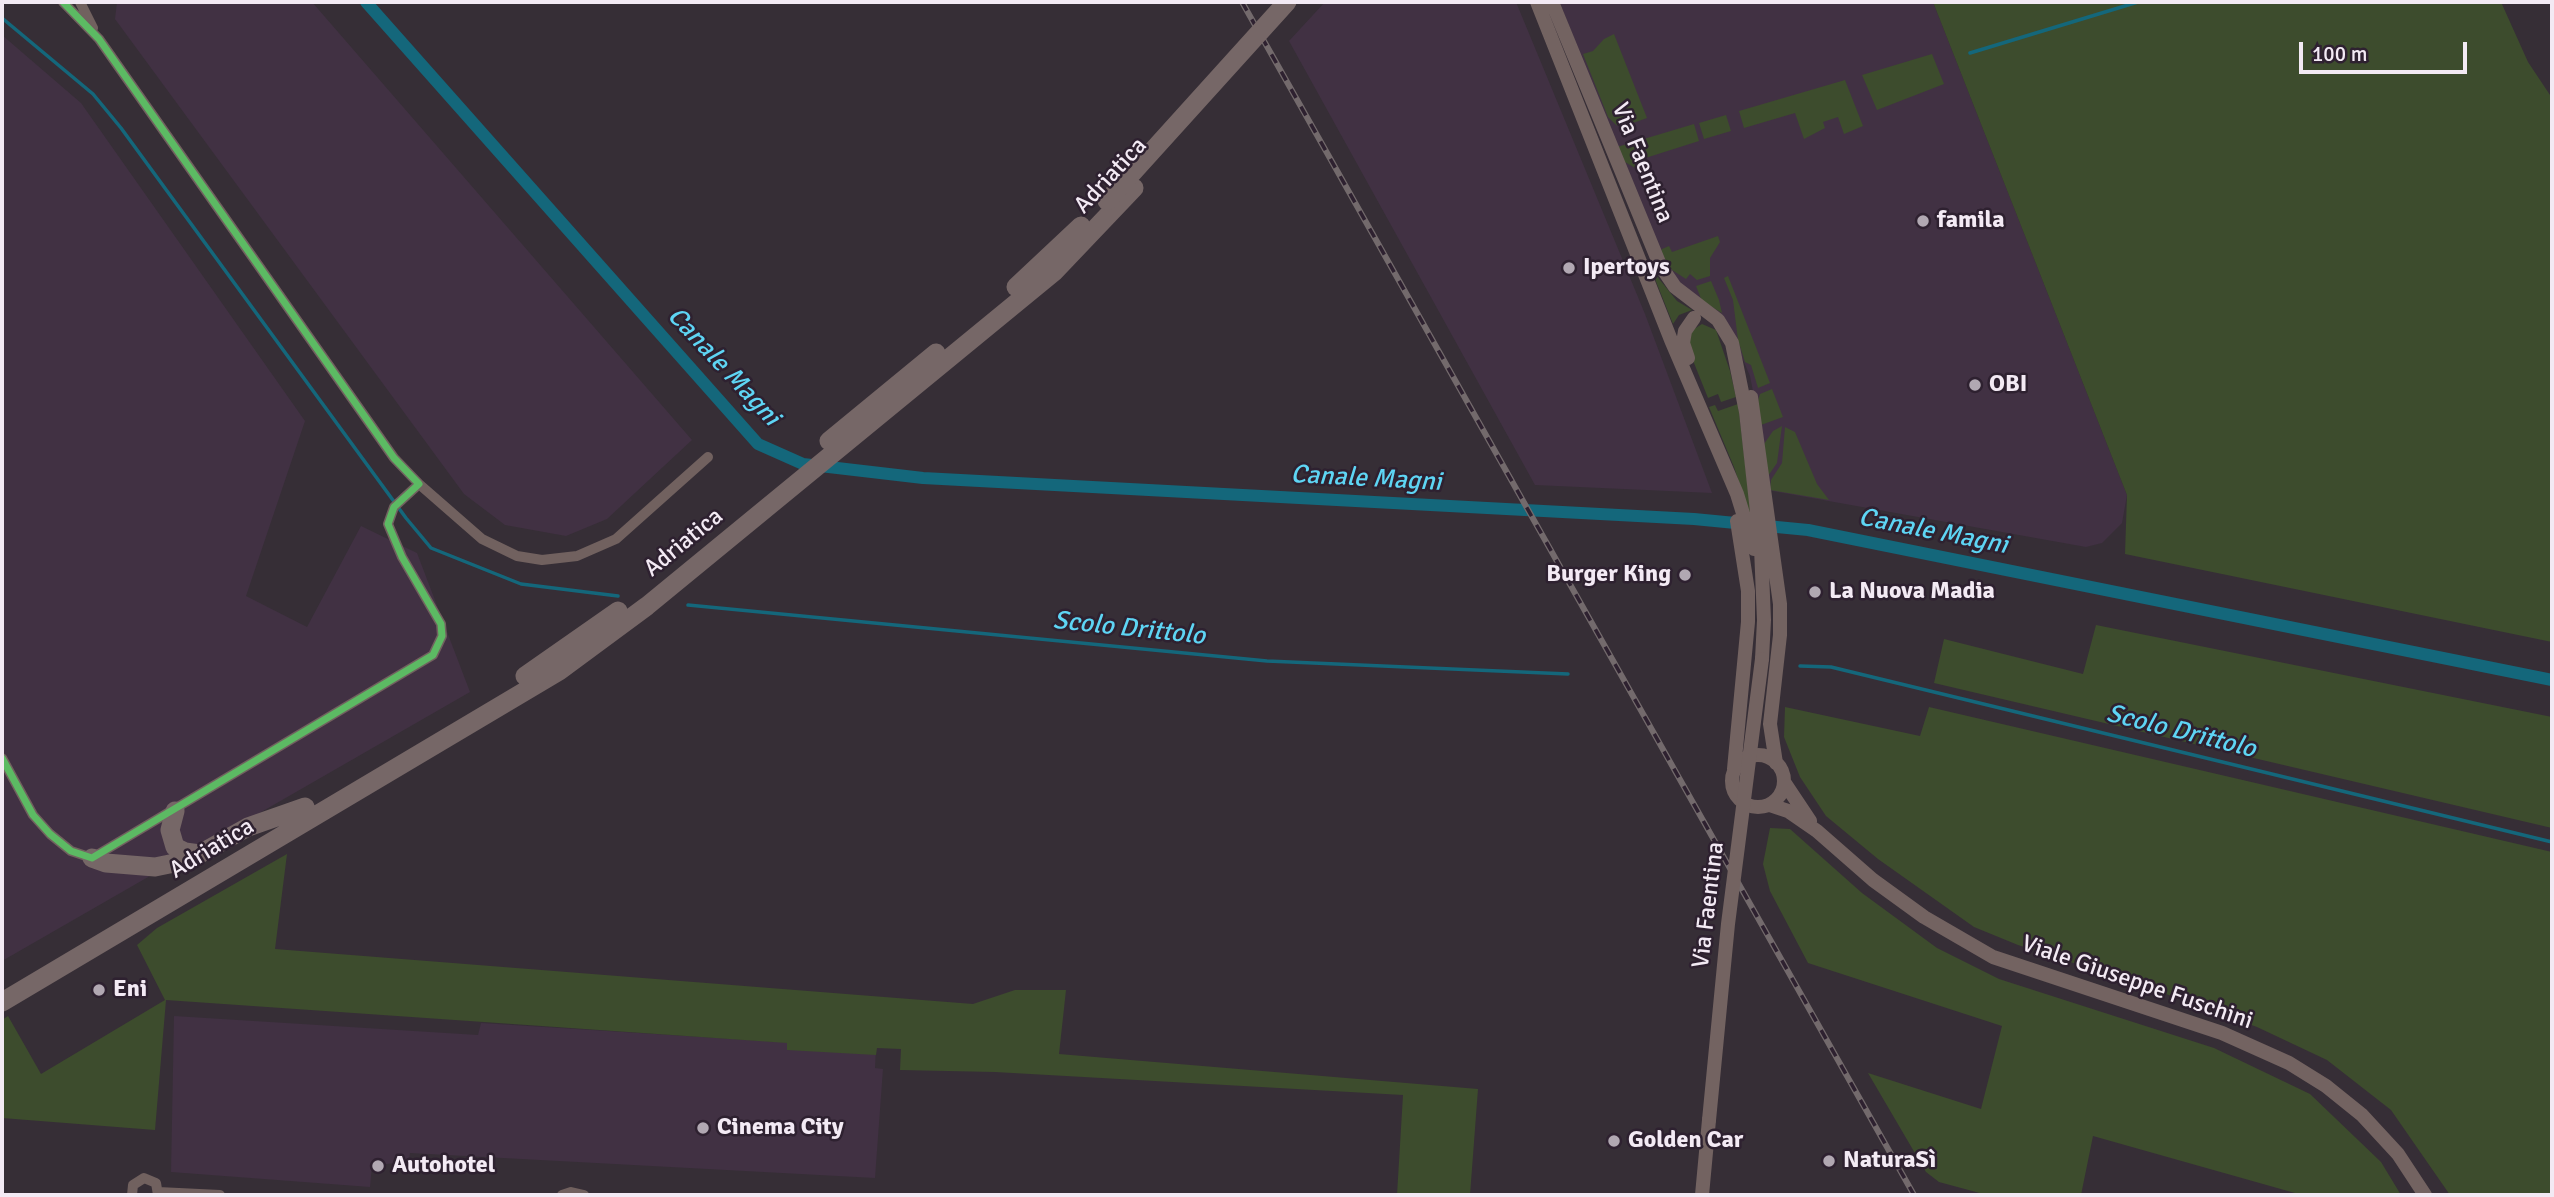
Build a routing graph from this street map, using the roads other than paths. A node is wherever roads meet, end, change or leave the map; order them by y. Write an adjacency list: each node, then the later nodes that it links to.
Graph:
1 (63, 2): 7 (street)
2 (80, 2): 7 (street)
3 (1287, 2): 14 (highway, Adriatica, bridge)
4 (1303, 2): 14 (highway, Adriatica)
5 (1536, 2): 10 (main road, Via Faentina)
6 (1552, 2): 9 (main road, Via Faentina)
7 (99, 39): 13 (street)
8 (1693, 318): 9 (main road); 10 (main road); 11 (main road)
9 (1717, 320): 15 (main road, Via Faentina)
10 (1671, 341): 11 (main road, Via Faentina)
11 (1690, 385): 15 (main road, Via Faentina)
12 (708, 457): 13 (street)
13 (419, 484): 22 (street)
14 (748, 515): 21 (highway, Adriatica); 27 (highway, Adriatica)
15 (1757, 547): 17 (main road); 18 (main road); 33 (main road, Via Faentina, bridge)
16 (2, 758): 25 (street)
17 (1776, 763): 18 (main road); 19 (main road)
18 (1734, 768): 20 (main road)
19 (1784, 782): 20 (main road); 23 (main road, Viale Giuseppe Fuschini)
20 (1770, 805): 23 (main road, Viale Giuseppe Fuschini)
21 (305, 807): 24 (highway); 26 (highway, Adriatica)
22 (175, 810): 24 (highway); 25 (street)
23 (1817, 831): 34 (main road, Viale Giuseppe Fuschini)
24 (200, 854): 25 (highway)
25 (92, 858)
26 (2, 988)
27 (2, 1002)
28 (158, 1194): 29 (street); 30 (street)
29 (132, 1195)
30 (220, 1195)
31 (562, 1195): 32 (street)
32 (584, 1195)
33 (1702, 1195)
34 (2426, 1195)

